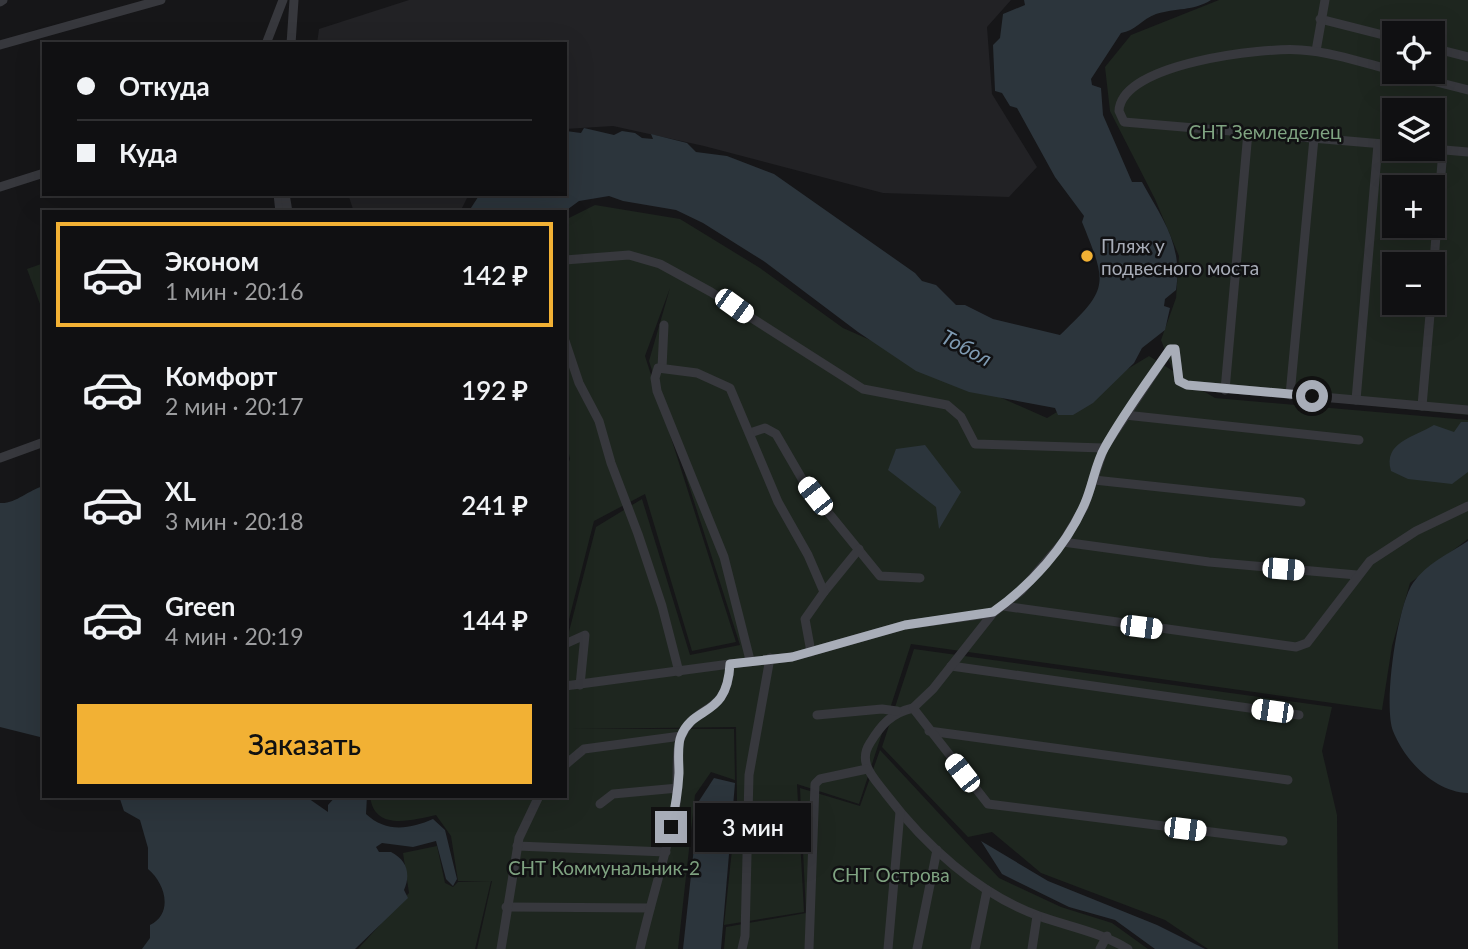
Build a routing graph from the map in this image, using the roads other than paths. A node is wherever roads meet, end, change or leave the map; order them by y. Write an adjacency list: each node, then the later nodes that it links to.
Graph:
1 (161, 0): 9 (street)
2 (283, 0): 7 (street)
3 (294, 0): 8 (street)
4 (1325, 0): 5 (street)
5 (1320, 19): 6 (street); 10 (street)
6 (1382, 35)
7 (267, 42)
8 (291, 42)
9 (0, 44)
10 (1316, 51): 13 (street); 16 (street)
11 (1445, 51): 12 (street)
12 (1468, 57)
13 (1382, 68)
14 (1445, 84): 15 (street)
15 (1468, 90)
16 (1248, 132): 17 (street); 31 (street)
17 (1314, 138): 18 (street); 32 (street)
18 (1378, 144): 19 (street); 33 (street)
19 (1382, 144)
20 (1445, 150): 21 (street)
21 (1468, 152)
22 (1438, 161): 25 (street)
23 (42, 174): 24 (street)
24 (0, 187)
25 (1434, 252)
26 (567, 260): 40 (street)
27 (1429, 315): 34 (street)
28 (664, 325): 30 (street)
29 (567, 347): 58 (street)
30 (662, 368): 37 (street); 55 (street)
31 (1225, 390): 32 (street); 36 (street)
32 (1290, 395): 33 (street)
33 (1356, 400): 34 (street)
34 (1422, 407): 35 (street)
35 (1468, 410)
36 (1125, 415): 38 (street); 40 (street)
37 (750, 433): 46 (street); 49 (street)
38 (1359, 440)
39 (42, 443): 41 (street)
40 (1104, 448): 42 (street)
41 (0, 458)
42 (1094, 480): 43 (street); 45 (street)
43 (1301, 502)
44 (1468, 506): 47 (street)
45 (1063, 542): 47 (street); 50 (street)
46 (859, 549): 48 (street); 49 (street)
47 (1357, 575): 50 (street)
48 (920, 578)
49 (824, 592): 53 (street)
50 (1003, 607): 51 (street)
51 (993, 612): 53 (street); 57 (street)
52 (567, 643): 59 (street)
53 (811, 652): 54 (street)
54 (770, 659): 55 (street); 85 (street)
55 (750, 660): 56 (street)
56 (730, 664): 58 (street); 66 (street)
57 (950, 666): 61 (street); 64 (street)
58 (679, 672): 59 (street)
59 (580, 685): 60 (street)
60 (567, 686)
61 (913, 708): 62 (street); 65 (street)
62 (897, 711): 63 (street); 68 (street)
63 (817, 715)
64 (1299, 715)
65 (929, 731): 69 (street); 74 (street)
66 (681, 736): 67 (street); 70 (street)
67 (567, 763)
68 (867, 769): 73 (street); 86 (street)
69 (1288, 780)
70 (678, 789): 72 (street); 77 (street)
71 (538, 798): 75 (street)
72 (600, 804)
73 (900, 813): 76 (street); 87 (street)
74 (1283, 841)
75 (517, 846): 77 (street); 79 (street)
76 (937, 850): 78 (street); 88 (street)
77 (666, 852): 80 (street)
78 (987, 890): 81 (street); 89 (street)
79 (506, 907): 80 (street); 83 (street)
80 (650, 908): 84 (street)
81 (1037, 916): 82 (street); 90 (street)
82 (1107, 936): 91 (street); 92 (street)
83 (501, 949)
84 (640, 949)
85 (741, 949)
86 (809, 949)
87 (888, 949)
88 (917, 949)
89 (975, 949)
90 (1032, 949)
91 (1101, 949)
92 (1128, 949)

